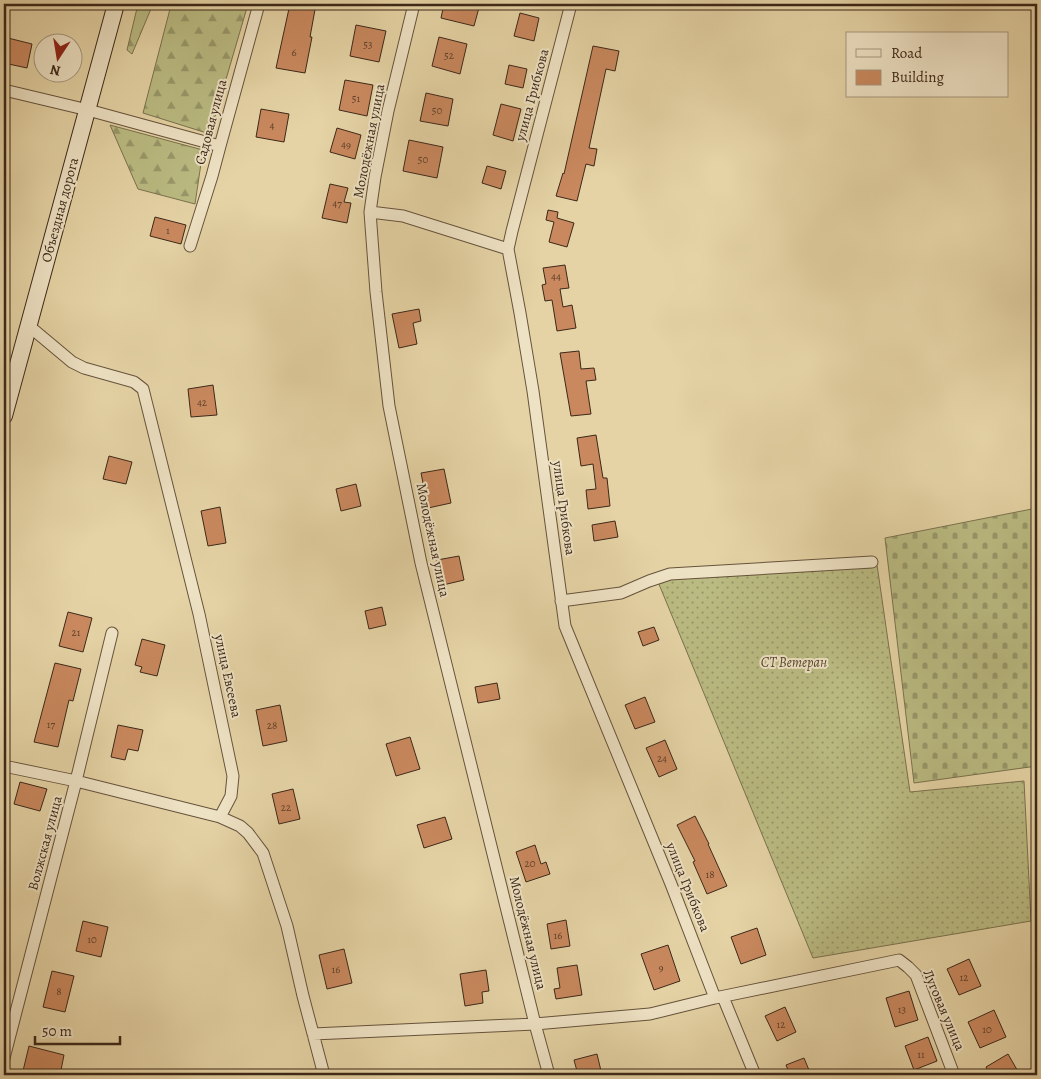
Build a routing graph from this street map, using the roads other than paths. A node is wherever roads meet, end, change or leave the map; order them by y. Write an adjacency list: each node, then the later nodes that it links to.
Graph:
1 (116, 4): 6 (main road, Объездная дорога)
2 (259, 4): 7 (street, Садовая улица)
3 (414, 4): 8 (street, Молодёжная улица)
4 (572, 4): 10 (street, улица Грибкова)
5 (4, 90): 6 (street)
6 (88, 110): 7 (street); 11 (main road, Объездная дорога)
7 (220, 146): 9 (street, Садовая улица)
8 (370, 212): 10 (street); 20 (street, Молодёжная улица)
9 (190, 246)
10 (508, 249): 14 (street, улица Грибкова)
11 (29, 326): 12 (main road, Объездная дорога); 18 (street, улица Евсеева)
12 (4, 416)
13 (872, 562): 14 (street)
14 (561, 601): 19 (street, улица Грибкова)
15 (112, 634): 17 (street, Волжская улица)
16 (4, 766): 17 (street)
17 (76, 781): 18 (street); 22 (street, Волжская улица)
18 (220, 817): 21 (street)
19 (719, 997): 20 (street); 25 (street, улица Грибкова); 26 (street, Луговая улица)
20 (535, 1024): 21 (street); 24 (street, Молодёжная улица)
21 (313, 1034): 23 (street)
22 (4, 1058)
23 (324, 1075)
24 (549, 1075)
25 (755, 1075)
26 (954, 1075)

